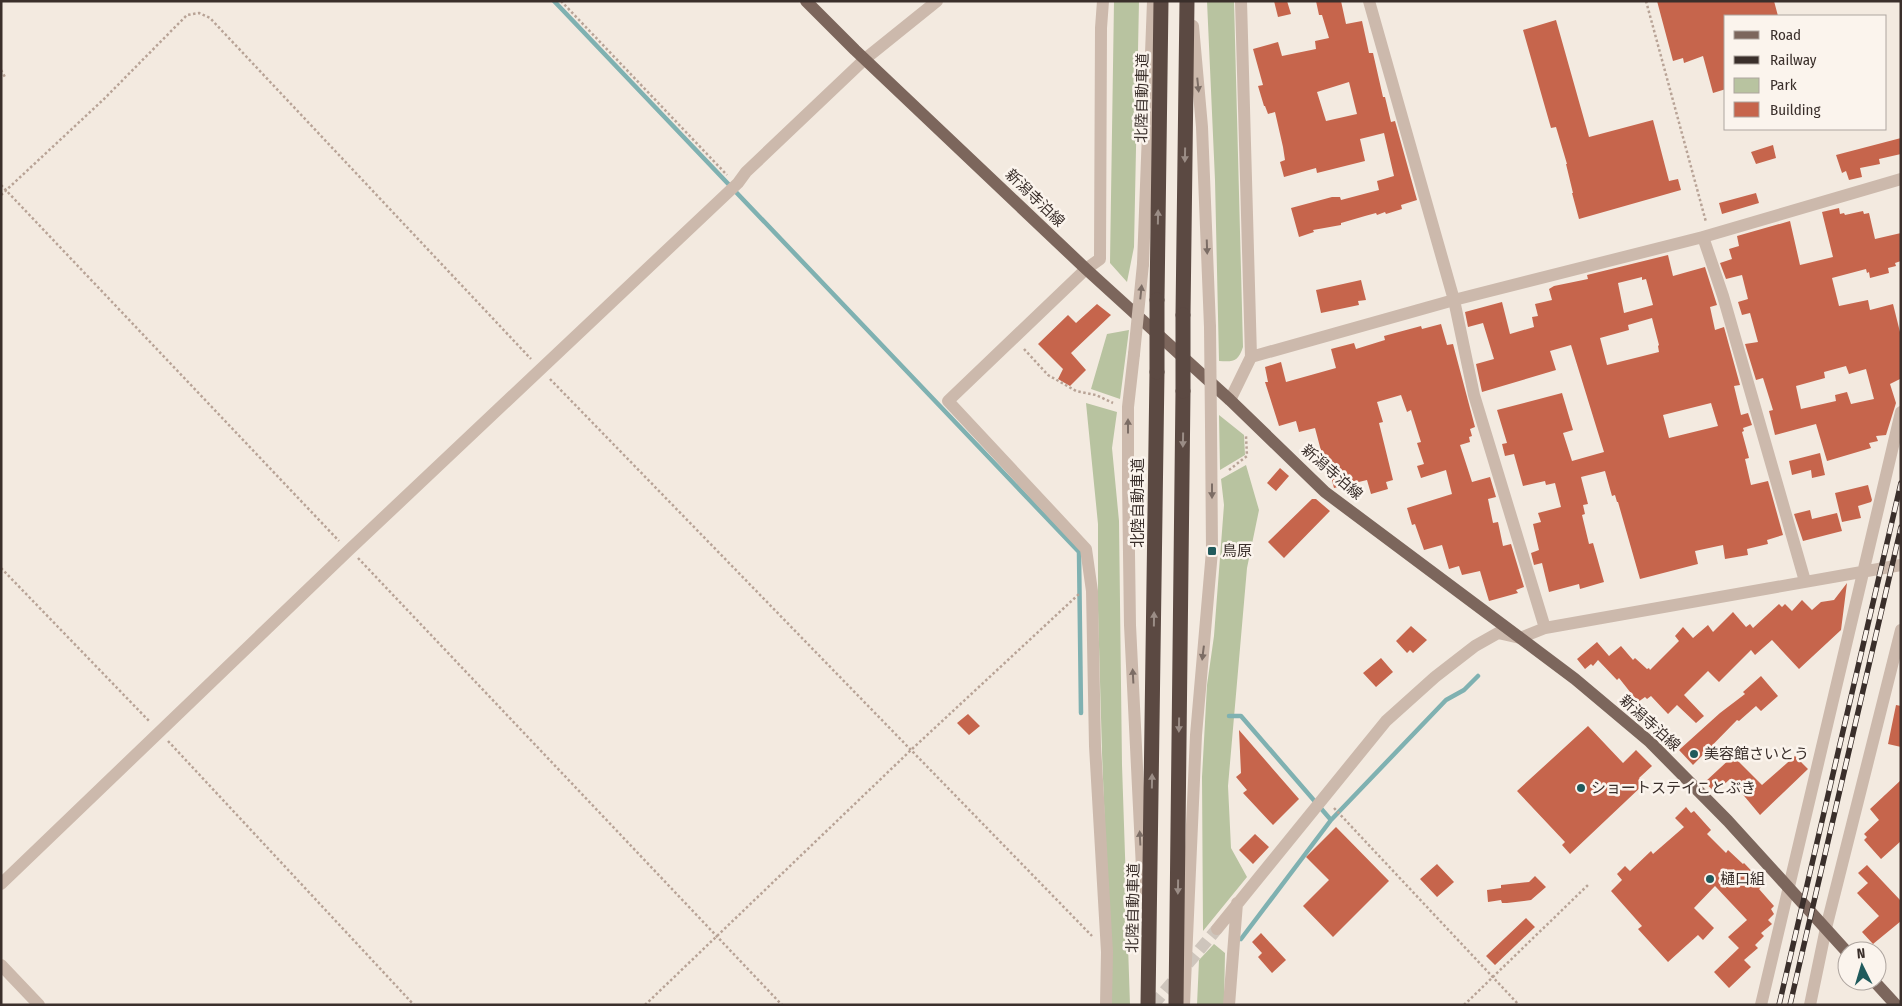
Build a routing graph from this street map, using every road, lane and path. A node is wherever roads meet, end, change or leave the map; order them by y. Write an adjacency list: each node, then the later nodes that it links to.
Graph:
1 (561, 1): 15 (path)
2 (806, 1): 11 (main road, 新潟寺泊線)
3 (937, 1): 11 (street)
4 (1103, 1): 20 (street)
5 (1153, 1): 54 (street, one-way to 5, bridge)
6 (1161, 1): 54 (highway, 北陸自動車道, one-way to 6, bridge)
7 (1189, 1): 60 (highway, one-way to 60, bridge); 61 (street, one-way to 61, bridge)
8 (1241, 1): 23 (street)
9 (1369, 1): 21 (street)
10 (1646, 1): 19 (path)
11 (866, 60): 15 (street); 20 (main road, 新潟寺泊線)
12 (1, 70): 13 (path)
13 (5, 77)
14 (1901, 179): 19 (street)
15 (738, 183): 24 (street)
16 (1, 185): 17 (path)
17 (7, 189): 18 (path); 24 (path); 30 (path)
18 (1, 195)
19 (1708, 236): 21 (street); 34 (street)
20 (1086, 269): 25 (main road, 新潟寺泊線); 35 (street)
21 (1454, 300): 23 (street); 36 (street)
22 (1019, 344): 26 (path)
23 (1251, 357): 25 (street)
24 (541, 370): 30 (street); 40 (path)
25 (1230, 400): 38 (main road, 新潟寺泊線)
26 (1113, 403)
27 (1901, 412): 33 (street)
28 (1248, 456): 29 (path)
29 (1229, 470)
30 (348, 550): 39 (street); 48 (path)
31 (1901, 565): 33 (street)
32 (1, 568): 39 (path)
33 (1863, 570): 34 (street); 44 (street)
34 (1805, 582): 36 (street)
35 (1092, 591): 40 (path); 50 (street)
36 (1545, 628): 38 (street)
37 (1901, 630): 46 (street)
38 (1520, 638): 41 (street); 44 (main road, 新潟寺泊線)
39 (160, 732): 42 (street); 56 (path)
40 (911, 750): 48 (path); 50 (path)
41 (1324, 798): 45 (street); 52 (path)
42 (1, 884)
43 (1589, 884): 52 (path)
44 (1788, 887): 46 (main road, 新潟寺泊線); 65 (street)
45 (1237, 903): 47 (street); 62 (street)
46 (1826, 928): 49 (main road, 新潟寺泊線); 66 (street)
47 (1217, 929)
48 (718, 936): 57 (path); 58 (path)
49 (1837, 941)
50 (1107, 952): 59 (street)
51 (1, 965): 55 (street)
52 (1493, 977): 63 (path); 64 (path)
53 (1883, 991): 67 (main road)
54 (1148, 998)
55 (39, 1005)
56 (414, 1005)
57 (645, 1005)
58 (782, 1005)
59 (1106, 1005)
60 (1176, 1005)
61 (1184, 1005)
62 (1229, 1005)
63 (1464, 1005)
64 (1519, 1005)
65 (1761, 1005)
66 (1810, 1005)
67 (1896, 1005)

